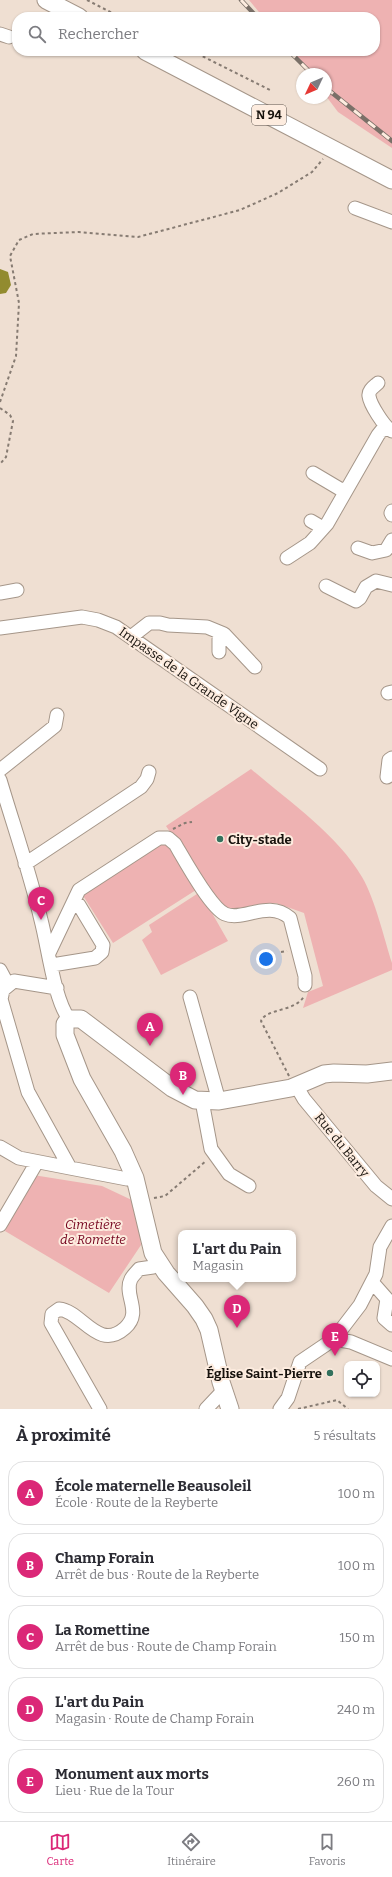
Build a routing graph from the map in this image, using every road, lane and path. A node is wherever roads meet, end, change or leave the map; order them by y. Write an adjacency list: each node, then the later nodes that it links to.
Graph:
1 (46, 0): 3 (main road)
2 (87, 0): 4 (path)
3 (69, 12)
4 (110, 12)
5 (155, 56): 8 (main road, N 94)
6 (202, 56): 7 (path)
7 (270, 90)
8 (332, 148): 9 (main road, N 94); 13 (path)
9 (392, 180)
10 (355, 208): 11 (street)
11 (392, 222)
12 (378, 383): 15 (street)
13 (0, 402)
14 (0, 408): 16 (path)
15 (390, 430): 18 (street)
16 (0, 464)
17 (314, 473): 18 (street)
18 (346, 490): 22 (street)
19 (392, 511): 20 (street)
20 (392, 515)
21 (311, 521): 22 (street)
22 (323, 528): 25 (street)
23 (387, 543): 24 (street)
24 (358, 548)
25 (287, 558)
26 (392, 585): 27 (street)
27 (326, 586)
28 (17, 590): 29 (street)
29 (0, 592)
30 (0, 628): 32 (street, Impasse de la Grande Vigne)
31 (224, 634): 32 (street); 33 (street); 34 (street)
32 (131, 637): 37 (street, Impasse de la Grande Vigne)
33 (219, 652)
34 (255, 667)
35 (57, 715): 38 (street)
36 (390, 753): 40 (street)
37 (320, 769)
38 (0, 770)
39 (149, 772): 42 (street)
40 (387, 777)
41 (0, 780): 42 (street)
42 (25, 864): 44 (street)
43 (74, 901): 44 (street); 44 (street); 47 (street)
44 (50, 959): 48 (street)
45 (0, 970): 46 (street)
46 (8, 985): 48 (street); 58 (street)
47 (305, 985): 52 (path)
48 (57, 988): 50 (street)
49 (190, 997): 54 (street)
50 (69, 1019): 53 (main road); 59 (main road)
51 (392, 1071): 52 (main road)
52 (294, 1088): 54 (main road); 61 (street, Rue du Barry)
53 (202, 1101): 54 (main road); 56 (street)
54 (219, 1101)
55 (0, 1147): 57 (street)
56 (213, 1154): 60 (street); 62 (path)
57 (37, 1162): 58 (street); 63 (street)
58 (70, 1168): 59 (street)
59 (135, 1178): 62 (main road)
60 (249, 1186)
61 (392, 1199)
62 (141, 1201): 65 (main road)
63 (0, 1225)
64 (392, 1226): 66 (street)
65 (158, 1264): 70 (main road); 71 (street)
66 (372, 1282): 67 (street); 68 (street)
67 (392, 1325)
68 (334, 1339): 69 (street); 74 (street)
69 (392, 1359)
70 (223, 1391): 72 (street); 73 (main road)
71 (100, 1409)
72 (206, 1409)
73 (230, 1409)
74 (280, 1409)
75 (298, 1409): 76 (path)
76 (348, 1409)

